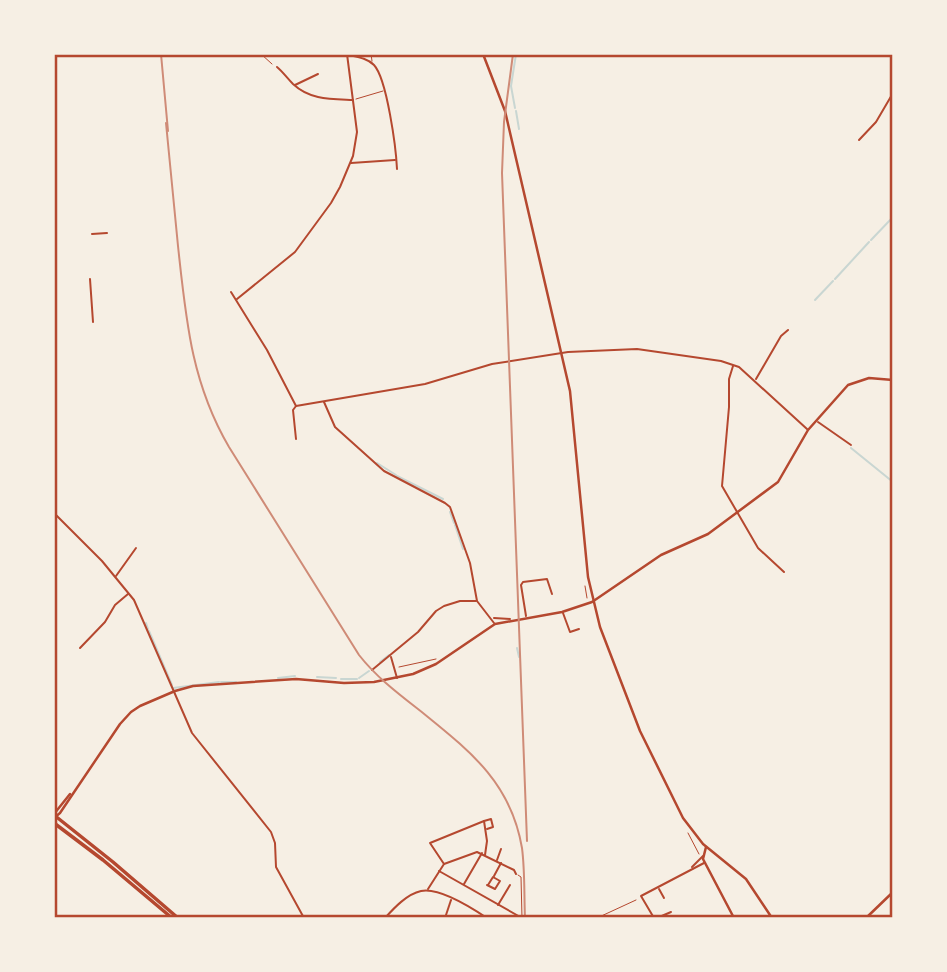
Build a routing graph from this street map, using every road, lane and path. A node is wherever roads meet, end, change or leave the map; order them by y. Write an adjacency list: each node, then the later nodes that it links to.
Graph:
1 (261, 54): 6 (path)
2 (371, 54): 5 (lane)
3 (483, 54): 23 (street)
4 (347, 55): 5 (street); 11 (street)
5 (372, 63): 9 (street)
6 (277, 67): 8 (street)
7 (318, 74): 8 (street)
8 (294, 85): 11 (street)
9 (383, 91): 11 (lane); 13 (street)
10 (893, 93): 12 (street)
11 (354, 100): 14 (street)
12 (859, 140)
13 (396, 160): 14 (street); 15 (street)
14 (350, 164): 20 (street)
15 (397, 169)
16 (107, 233): 17 (street)
17 (92, 234)
18 (90, 279): 21 (street)
19 (231, 292): 20 (street)
20 (237, 299): 28 (street)
21 (93, 322)
22 (788, 330): 25 (street)
23 (562, 353): 24 (street); 27 (street); 42 (street)
24 (734, 365): 25 (street); 33 (street)
25 (755, 380): 30 (street)
26 (893, 380): 29 (street)
27 (324, 402): 28 (street); 41 (street)
28 (296, 406): 31 (street)
29 (816, 421): 30 (street); 32 (street)
30 (807, 430): 33 (street)
31 (296, 439)
32 (851, 445)
33 (737, 512): 36 (street); 42 (street)
34 (54, 513): 37 (street)
35 (136, 548): 37 (street)
36 (785, 572)
37 (115, 577): 39 (street)
38 (584, 579): 43 (path)
39 (128, 593): 51 (street); 57 (street)
40 (552, 594): 46 (street)
41 (477, 601): 45 (street); 52 (street)
42 (592, 602): 43 (street); 61 (street)
43 (587, 604): 44 (street)
44 (562, 612): 46 (street); 50 (street)
45 (489, 615): 47 (street); 49 (street)
46 (526, 617): 48 (street)
47 (494, 618): 48 (street); 49 (street)
48 (510, 619): 49 (street)
49 (496, 623): 56 (street)
50 (579, 629)
51 (80, 648)
52 (391, 656): 54 (street); 55 (street)
53 (439, 658): 55 (path)
54 (372, 670)
55 (394, 670): 56 (street)
56 (397, 678): 57 (street)
57 (174, 691): 58 (street); 86 (street)
58 (55, 817): 84 (main road); 85 (main road)
59 (484, 821): 60 (street); 60 (street); 68 (street)
60 (486, 829): 63 (street)
61 (708, 848): 64 (street); 67 (street); 95 (street)
62 (502, 849): 65 (street)
63 (484, 854): 65 (street); 68 (street); 73 (street)
64 (703, 856): 67 (street); 69 (street)
65 (496, 860): 66 (street)
66 (501, 863): 71 (street); 72 (street)
67 (705, 863): 69 (street); 94 (street)
68 (444, 864): 70 (street)
69 (692, 868): 75 (street)
70 (438, 871): 73 (street); 76 (street)
71 (516, 874): 91 (lane)
72 (493, 877): 72 (street)
73 (463, 885): 81 (street)
74 (510, 885): 81 (street)
75 (659, 888): 78 (street); 80 (street)
76 (428, 890): 79 (street); 87 (street)
77 (893, 892): 96 (street)
78 (641, 896): 92 (path); 93 (street)
79 (452, 898): 82 (street); 88 (street)
80 (664, 898)
81 (498, 905): 91 (street)
82 (478, 912): 89 (street); 90 (street)
83 (671, 912): 93 (street)
84 (172, 918)
85 (178, 918)
86 (304, 918)
87 (385, 918)
88 (445, 918)
89 (477, 918)
90 (487, 918)
91 (522, 918)
92 (597, 918)
93 (655, 918)
94 (734, 918)
95 (772, 918)
96 (866, 918)

